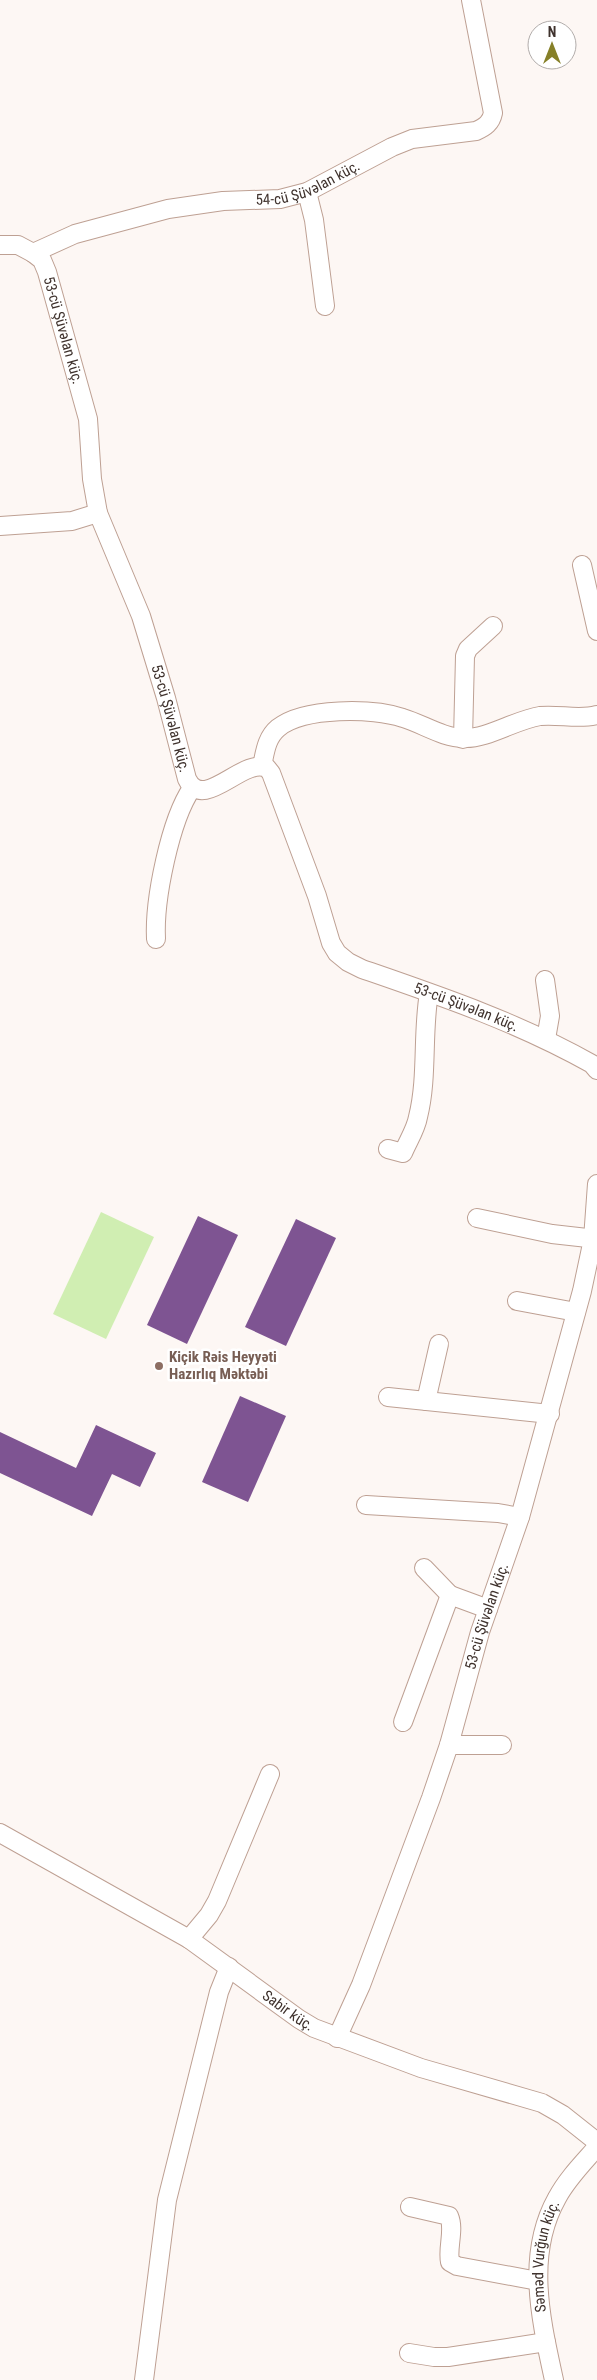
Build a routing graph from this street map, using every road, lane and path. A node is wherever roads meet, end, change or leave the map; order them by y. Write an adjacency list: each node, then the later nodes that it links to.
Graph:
1 (471, 0): 2 (street, 54-cü Şüvəlan küç.)
2 (308, 192): 4 (street, 54-cü Şüvəlan küç.); 5 (street)
3 (0, 245): 4 (street)
4 (33, 253): 6 (street, 53-cü Şüvəlan küç.)
5 (325, 306)
6 (98, 513): 7 (street); 14 (street, 53-cü Şüvəlan küç.)
7 (0, 526)
8 (582, 565): 10 (street)
9 (493, 626): 12 (street)
10 (597, 631)
11 (597, 715): 12 (street)
12 (464, 738): 13 (street)
13 (262, 766): 14 (street, 53-cü Şüvəlan küç.); 17 (street, 53-cü Şüvəlan küç.)
14 (192, 788): 15 (street)
15 (156, 939)
16 (545, 980): 18 (street)
17 (430, 992): 18 (street, 53-cü Şüvəlan küç.); 20 (street)
18 (546, 1039): 19 (street, 53-cü Şüvəlan küç.)
19 (597, 1069)
20 (388, 1149)
21 (597, 1184): 23 (street, 53-cü Şüvəlan küç.)
22 (477, 1218): 23 (street)
23 (595, 1239): 25 (street, 53-cü Şüvəlan küç.)
24 (517, 1301): 25 (street)
25 (576, 1312): 29 (street, 53-cü Şüvəlan küç.)
26 (439, 1344): 28 (street)
27 (388, 1397): 28 (street)
28 (426, 1401): 29 (street)
29 (550, 1414): 31 (street, 53-cü Şüvəlan küç.)
30 (366, 1505): 31 (street)
31 (520, 1517): 34 (street, 53-cü Şüvəlan küç.)
32 (424, 1568): 33 (street)
33 (450, 1595): 34 (street); 35 (street)
34 (488, 1609): 36 (street, 53-cü Şüvəlan küç.)
35 (403, 1722)
36 (449, 1745): 37 (street); 42 (street, 53-cü Şüvəlan küç.)
37 (502, 1745)
38 (270, 1774): 40 (street)
39 (1, 1837): 40 (street, Sabir küç.)
40 (189, 1938): 41 (street, Sabir küç.)
41 (229, 1967): 42 (street, Sabir küç.); 49 (street)
42 (337, 2038): 43 (street, Sabir küç.)
43 (597, 2142)
44 (597, 2147): 46 (street, Səməd Vurğun küç.)
45 (410, 2207): 46 (street)
46 (538, 2281): 47 (street, Səməd Vurğun küç.)
47 (546, 2342): 48 (street); 50 (street, Səməd Vurğun küç.)
48 (409, 2353)
49 (144, 2380)
50 (554, 2380)

